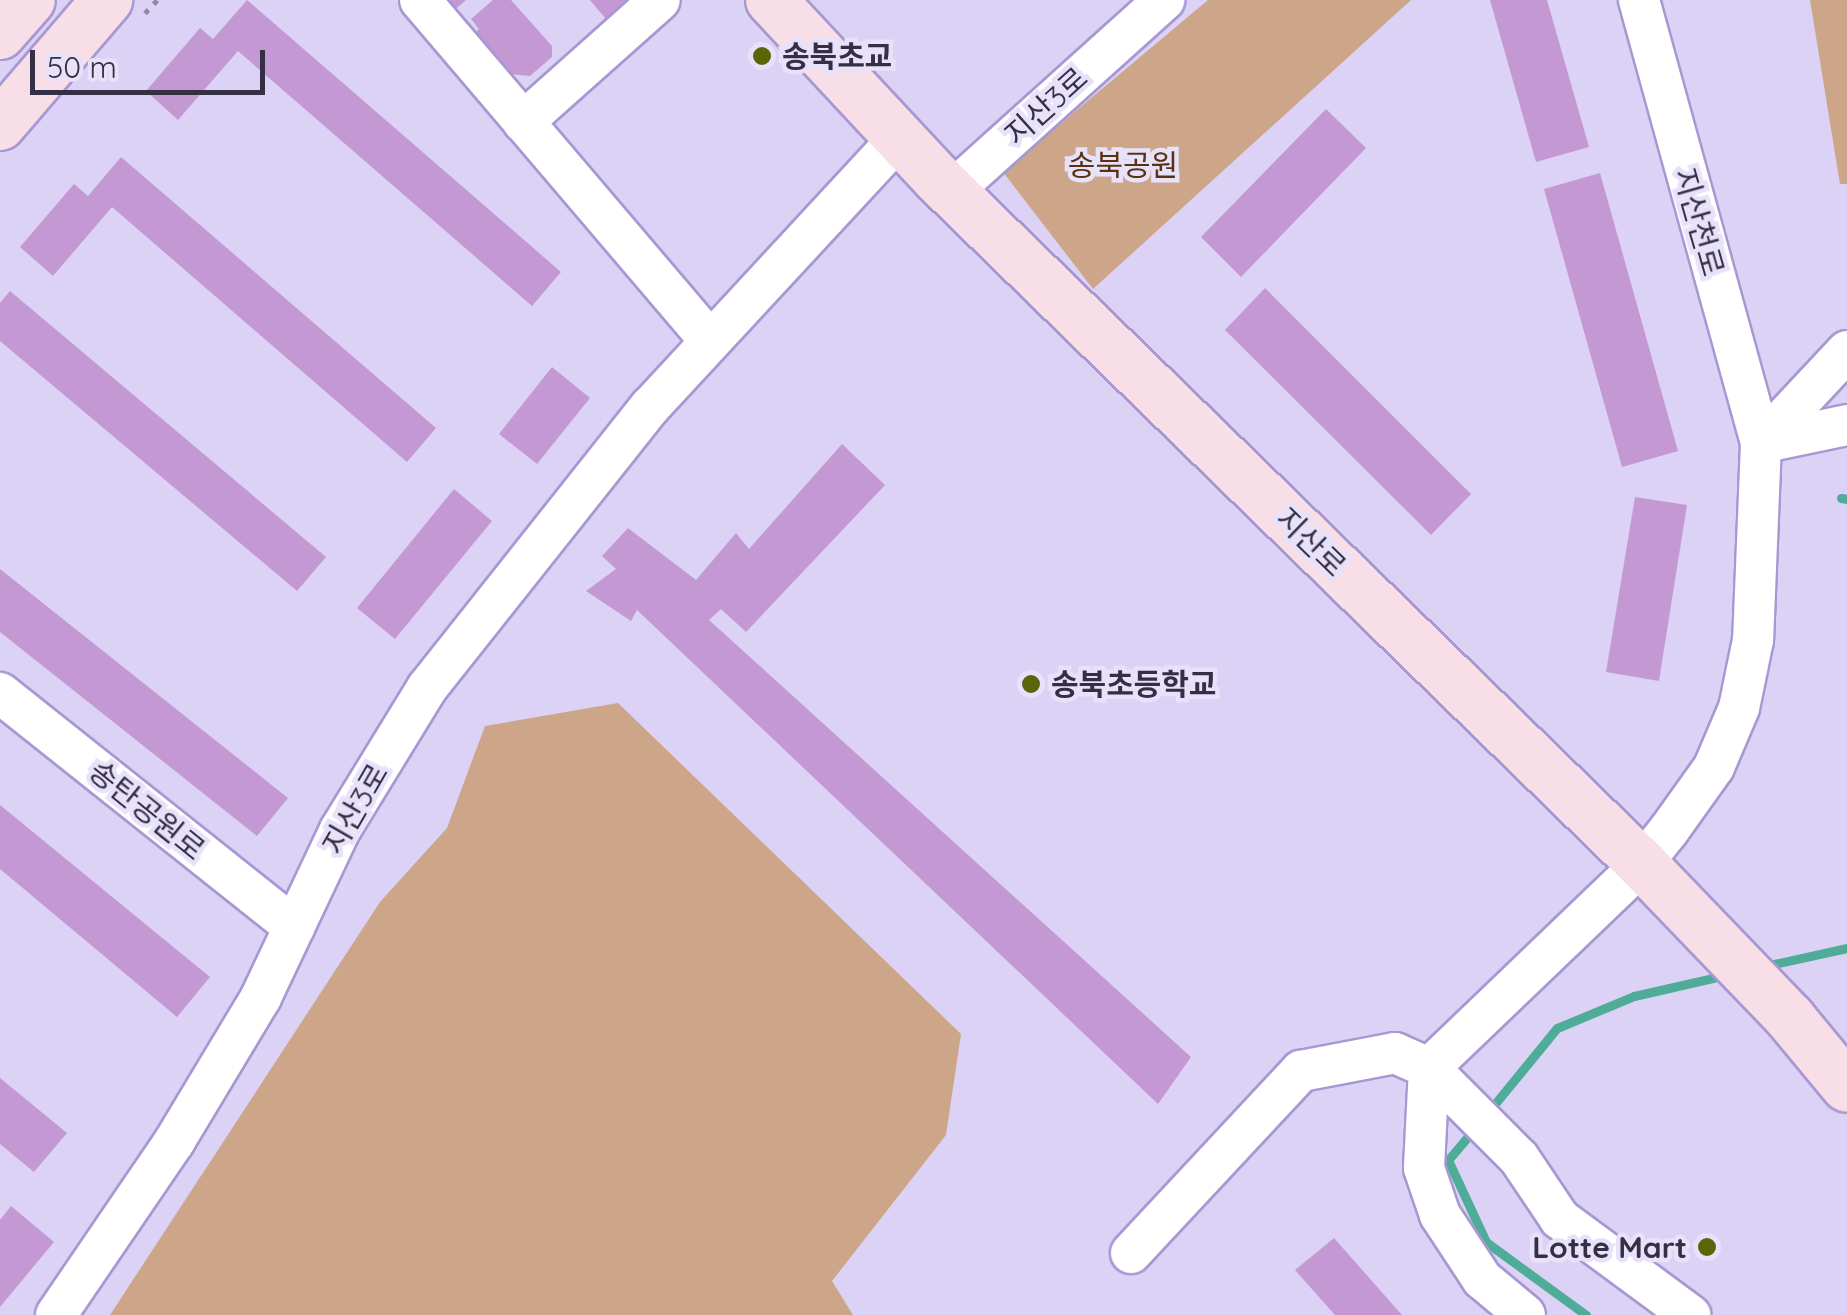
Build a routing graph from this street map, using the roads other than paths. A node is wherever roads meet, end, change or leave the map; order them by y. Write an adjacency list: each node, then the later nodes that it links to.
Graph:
1 (30, 0): 8 (main road)
2 (107, 0): 10 (main road)
3 (420, 0): 9 (street)
4 (660, 0): 9 (street)
5 (770, 0): 11 (main road, 지산로)
6 (1639, 0): 16 (street, 지산천로)
7 (1143, 6): 12 (street, 지산3로)
8 (0, 34)
9 (522, 122): 13 (street)
10 (0, 125)
11 (898, 139): 12 (main road, 지산로); 13 (street, 지산3로)
12 (951, 192): 18 (main road, 지산로)
13 (709, 340): 19 (street, 지산3로)
14 (1847, 351): 16 (street)
15 (1847, 425): 16 (street)
16 (1760, 443): 18 (street, 지산천로)
17 (0, 693): 19 (street, 송탄공원로)
18 (1642, 864): 20 (street, 지산천로); 21 (main road, 지산로)
19 (294, 927): 23 (street, 지산3로)
20 (1429, 1068): 22 (street); 24 (street); 25 (street)
21 (1847, 1087)
22 (1131, 1253)
23 (56, 1315)
24 (1525, 1315)
25 (1690, 1315)

